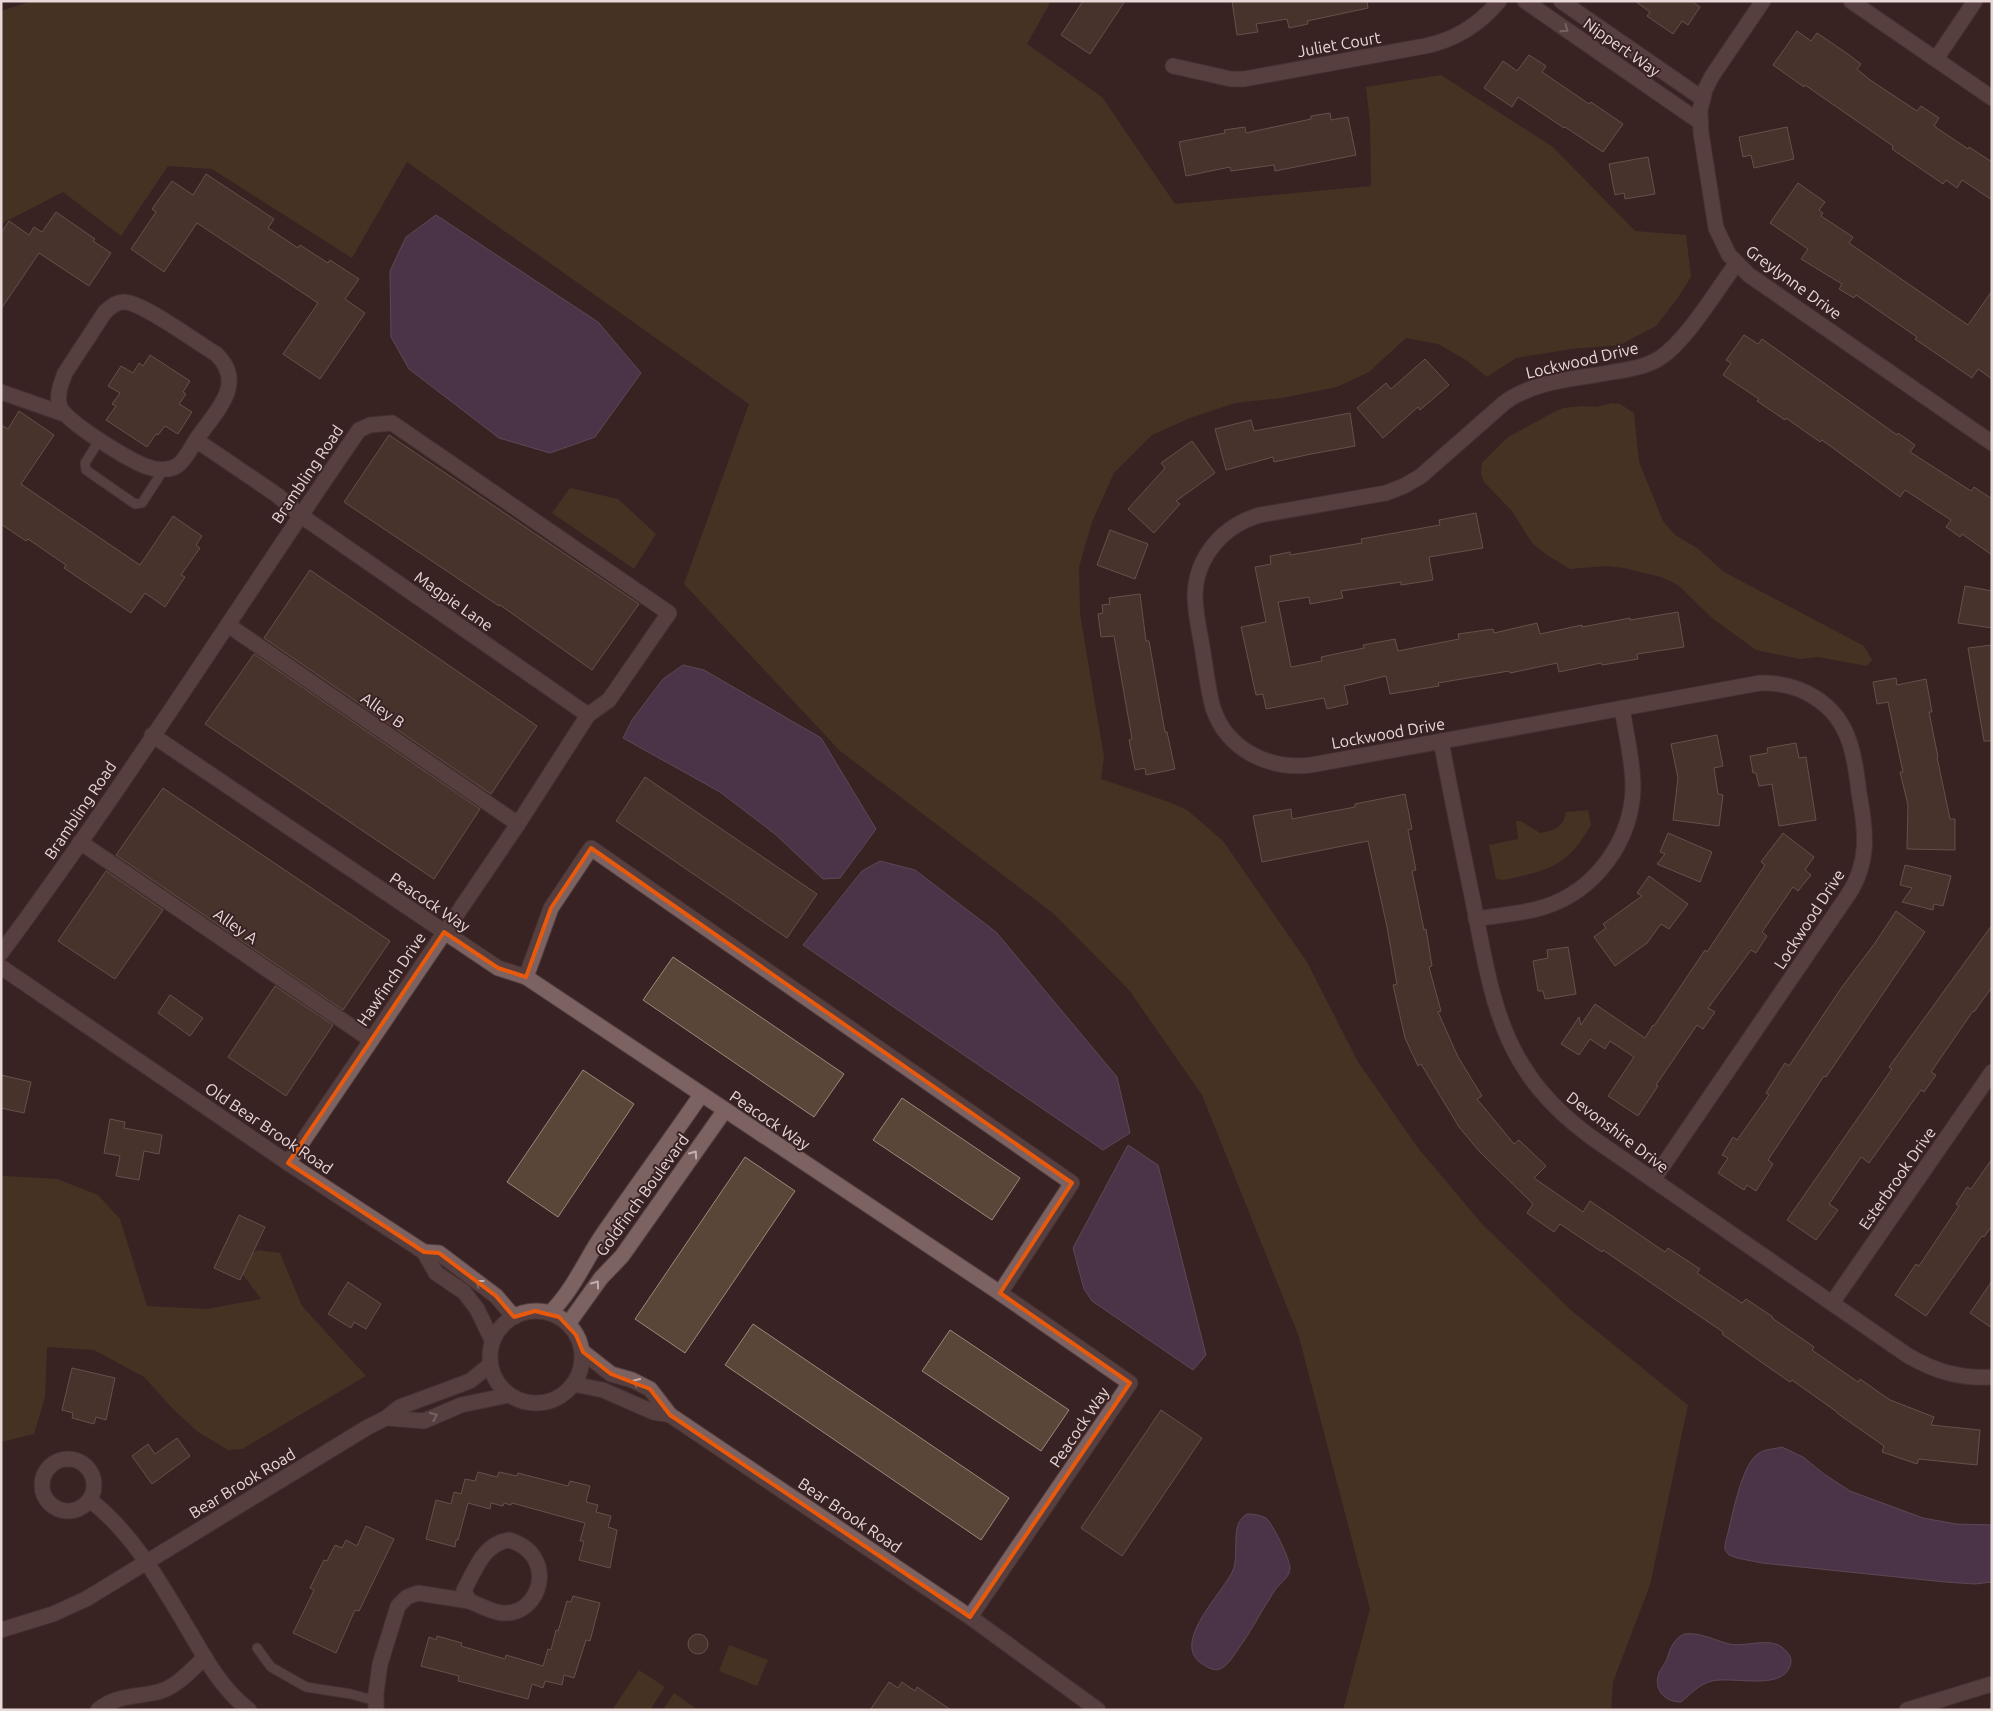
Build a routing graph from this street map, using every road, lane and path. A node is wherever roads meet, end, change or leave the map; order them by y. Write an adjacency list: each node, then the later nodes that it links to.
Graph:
1 (1499, 1): 8 (street, Juliet Court)
2 (1525, 1): 11 (street, Nippert Way, one-way to 11)
3 (1560, 1): 10 (street, Nippert Way)
4 (1763, 1): 10 (street, Greylynne Drive)
5 (1851, 1): 7 (street)
6 (1975, 1): 7 (street)
7 (1936, 60): 9 (street)
8 (1173, 66)
9 (1992, 98)
10 (1702, 99): 11 (street, Greylynne Drive)
11 (1700, 122): 12 (street, Greylynne Drive)
12 (1736, 264): 17 (street, Greylynne Drive); 24 (street, Lockwood Drive)
13 (1, 392): 14 (street)
14 (64, 414): 15 (street); 16 (street)
15 (100, 439): 18 (street); 18 (lane)
16 (196, 440): 18 (street); 19 (street, Magpie Lane)
17 (1992, 443)
18 (164, 469)
19 (300, 515): 20 (street, Brambling Road); 22 (street, Magpie Lane); 22 (street, Brambling Road)
20 (228, 625): 23 (street, Brambling Road); 25 (street, Alley B)
21 (1622, 708): 24 (street, Lockwood Drive); 27 (street); 37 (street, Lockwood Drive)
22 (588, 715): 25 (street, Hawfinch Drive)
23 (152, 735): 26 (street, Brambling Road); 28 (street, Peacock Way)
24 (1441, 741): 27 (street, Devonshire Drive)
25 (518, 824): 28 (street, Hawfinch Drive)
26 (80, 842): 29 (street, Brambling Road); 32 (street, Alley A)
27 (1476, 919): 37 (street, Devonshire Drive)
28 (444, 932): 31 (street, Peacock Way); 32 (street, Hawfinch Drive)
29 (1, 953)
30 (1, 966): 36 (street, Old Bear Brook Road)
31 (526, 977): 34 (street, Peacock Way); 39 (street)
32 (371, 1040): 36 (street, Hawfinch Drive)
33 (1992, 1072): 40 (street, Esterbrook Drive)
34 (701, 1095): 35 (street, Peacock Way); 41 (street, Goldfinch Boulevard)
35 (725, 1110): 39 (street, Peacock Way); 43 (street, Goldfinch Boulevard, one-way to 35)
36 (288, 1163): 38 (street, Old Bear Brook Road)
37 (1653, 1180): 40 (street, Devonshire Drive)
38 (424, 1252): 42 (street, one-way to 38); 44 (street, Old Bear Brook Road)
39 (1000, 1294): 55 (street, Peacock Way)
40 (1832, 1303): 47 (street, Devonshire Drive)
41 (550, 1313): 42 (street); 43 (street)
42 (514, 1317): 44 (street)
43 (568, 1324): 45 (street, Bear Brook Road)
44 (492, 1340): 46 (street)
45 (582, 1352): 48 (street); 50 (street, Bear Brook Road, one-way to 45)
46 (490, 1365): 49 (street); 51 (street, Bear Brook Road)
47 (1992, 1378)
48 (573, 1384): 49 (street); 50 (street)
49 (509, 1395): 51 (street, one-way to 49)
50 (670, 1415): 55 (street, Bear Brook Road)
51 (386, 1418): 53 (street, Bear Brook Road)
52 (90, 1500): 53 (street)
53 (147, 1562): 56 (street, Bear Brook Road); 58 (street)
54 (469, 1601): 54 (street); 61 (street)
55 (970, 1617): 60 (street, Bear Brook Road)
56 (1, 1630)
57 (256, 1648): 61 (lane)
58 (205, 1657): 62 (street); 63 (street)
59 (1992, 1684): 65 (street)
60 (1079, 1704): 64 (street, Bear Brook Road)
61 (376, 1705)
62 (98, 1710)
63 (249, 1710)
64 (1098, 1710)
65 (1908, 1710)

